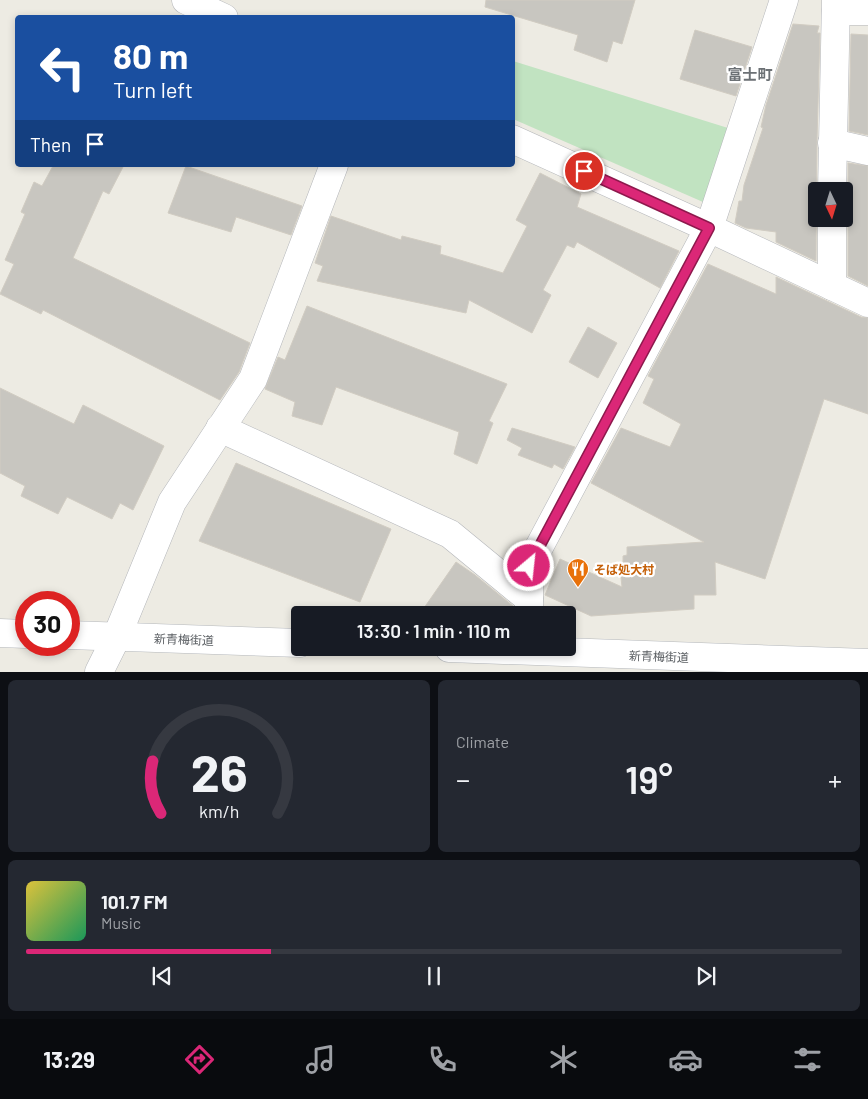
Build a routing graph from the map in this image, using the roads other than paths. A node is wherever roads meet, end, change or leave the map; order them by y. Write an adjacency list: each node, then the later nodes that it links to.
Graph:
1 (186, 0): 6 (street)
2 (234, 0): 7 (street)
3 (784, 0): 13 (street)
4 (836, 6): 5 (street); 9 (street)
5 (868, 11)
6 (218, 15)
7 (229, 15)
8 (515, 140): 13 (street)
9 (832, 143): 10 (street); 12 (street)
10 (868, 151)
11 (333, 167): 17 (street)
12 (832, 182)
13 (709, 228): 15 (street); 19 (street)
14 (832, 228): 15 (street)
15 (832, 286): 16 (street)
16 (868, 303)
17 (220, 428): 18 (street); 23 (street)
18 (528, 606)
19 (529, 606)
20 (0, 633): 21 (street)
21 (15, 634)
22 (80, 635): 23 (street, 新青梅街道)
23 (117, 636): 24 (street, 新青梅街道); 28 (street)
24 (291, 642)
25 (571, 656): 26 (street, 新青梅街道)
26 (612, 663): 27 (street, 新青梅街道)
27 (868, 663)
28 (99, 672)

